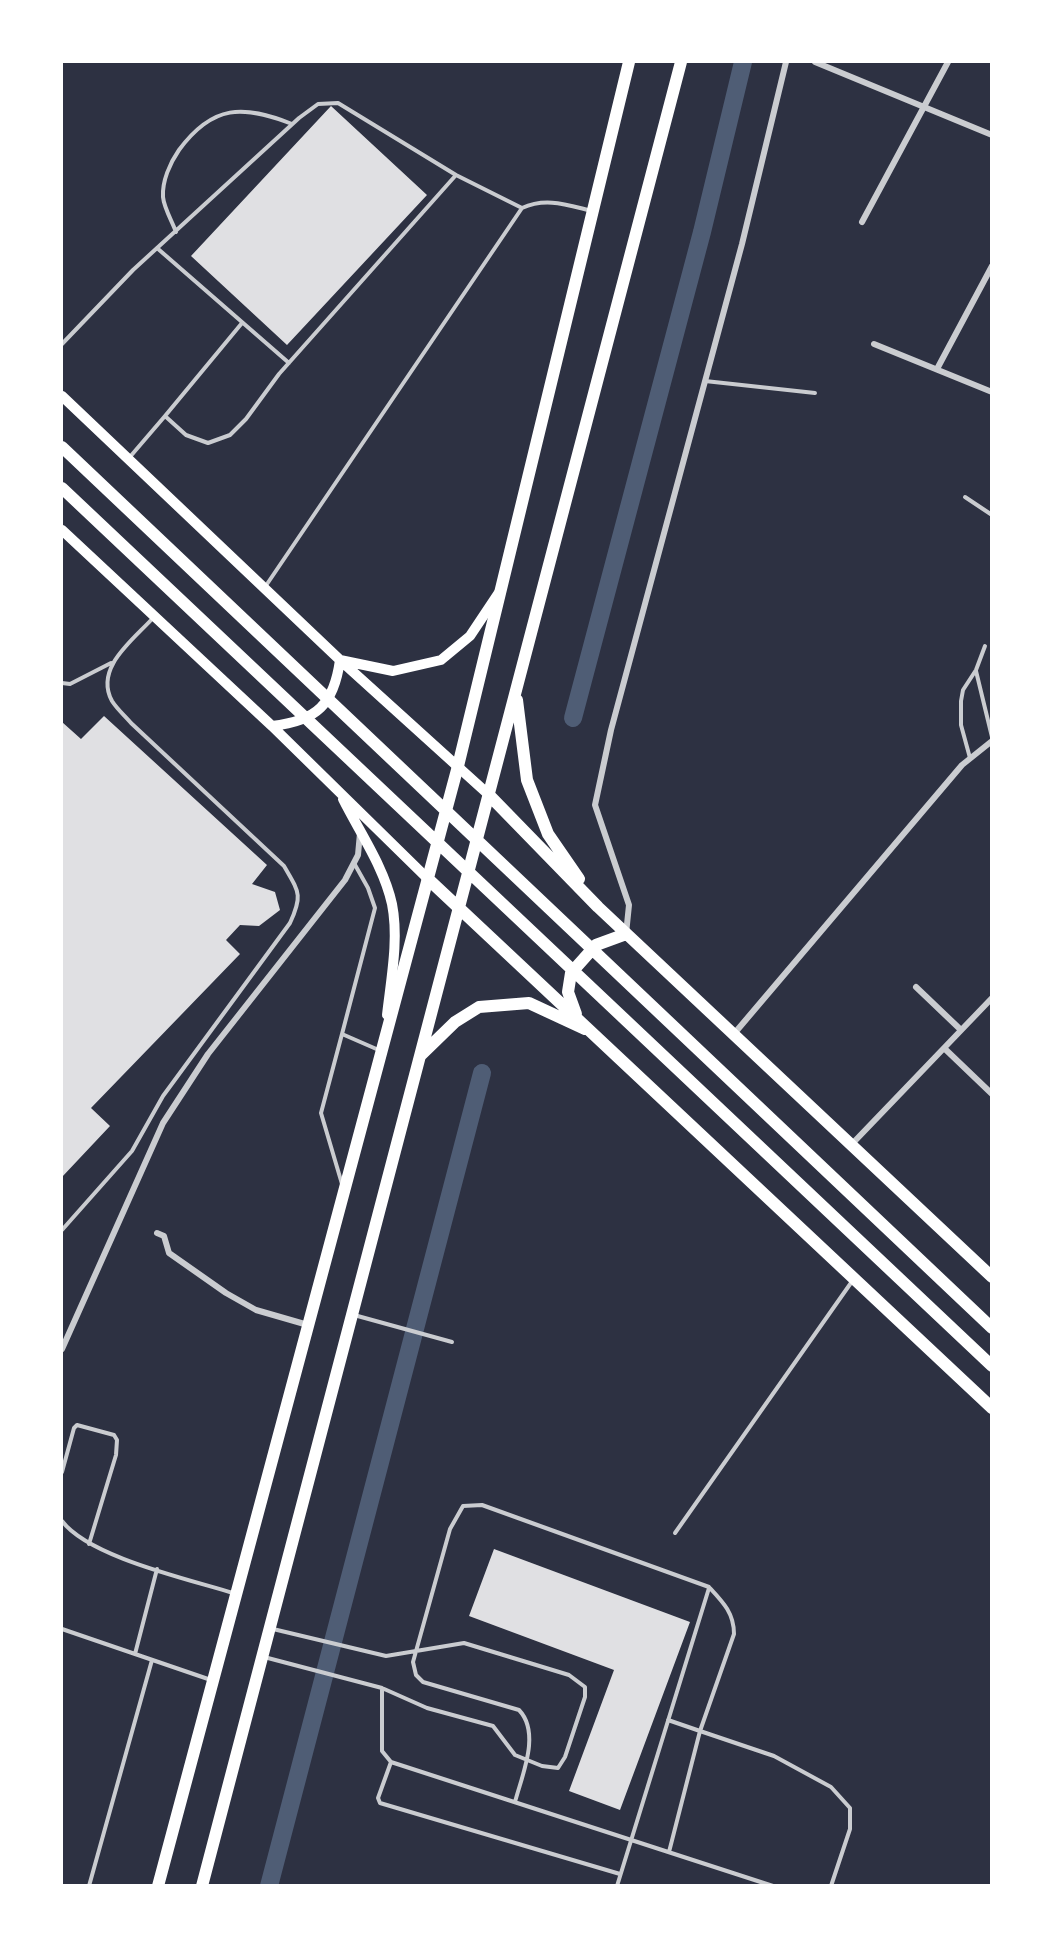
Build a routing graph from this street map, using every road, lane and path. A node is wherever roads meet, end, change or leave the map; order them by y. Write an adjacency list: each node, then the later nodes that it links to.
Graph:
1 (629, 62): 11 (highway)
2 (681, 62): 40 (highway)
3 (786, 62): 21 (street)
4 (815, 62): 6 (street)
5 (948, 62): 6 (street)
6 (922, 106): 8 (street); 12 (street)
7 (292, 124): 9 (lane); 13 (lane); 13 (lane)
8 (992, 135)
9 (456, 175): 10 (lane); 19 (lane)
10 (522, 208): 11 (lane); 32 (lane)
11 (592, 211): 33 (highway)
12 (862, 222)
13 (176, 232): 14 (lane)
14 (157, 248): 16 (lane); 17 (lane)
15 (992, 266): 20 (street)
16 (242, 322): 19 (lane); 25 (lane)
17 (62, 344)
18 (874, 344): 20 (street)
19 (289, 363): 25 (lane)
20 (937, 369): 22 (street)
21 (705, 381): 23 (lane); 52 (street)
22 (992, 392)
23 (814, 393)
24 (62, 396): 27 (main road)
25 (165, 416): 27 (lane)
26 (62, 447): 72 (highway)
27 (128, 459): 32 (main road)
28 (62, 488): 75 (highway)
29 (965, 497): 30 (lane)
30 (992, 515)
31 (62, 530): 34 (main road)
32 (265, 587): 36 (main road)
33 (500, 591): 36 (main road); 44 (highway)
34 (156, 616): 37 (lane); 41 (main road)
35 (985, 646): 38 (lane)
36 (340, 660): 41 (main road); 44 (main road)
37 (112, 663): 39 (lane); 66 (lane)
38 (976, 670): 42 (lane); 43 (lane)
39 (62, 683)
40 (516, 692): 46 (highway); 51 (highway)
41 (272, 726): 45 (main road)
42 (990, 743): 43 (street)
43 (970, 758): 59 (street)
44 (458, 766): 46 (main road); 49 (highway)
45 (339, 790): 47 (main road); 49 (main road)
46 (489, 794): 50 (highway); 51 (highway)
47 (360, 833): 48 (street); 60 (main road)
48 (354, 863): 57 (lane); 74 (street)
49 (427, 878): 50 (highway); 60 (highway)
50 (458, 907): 55 (highway); 62 (highway)
51 (598, 907): 52 (highway)
52 (626, 934): 55 (highway); 59 (highway)
53 (916, 987): 56 (street)
54 (992, 998): 56 (street)
55 (578, 1018): 58 (highway)
56 (961, 1030): 61 (street)
57 (342, 1034): 60 (lane); 65 (lane)
58 (594, 1034): 62 (highway); 69 (highway)
59 (732, 1035): 64 (highway)
60 (383, 1046): 65 (highway)
61 (944, 1048): 63 (street); 64 (street)
62 (419, 1057): 70 (highway)
63 (992, 1094)
64 (851, 1145): 68 (highway)
65 (344, 1191): 71 (highway)
66 (62, 1230)
67 (157, 1233): 71 (street)
68 (992, 1277)
69 (853, 1279): 76 (highway); 79 (lane)
70 (351, 1315): 73 (lane); 84 (highway)
71 (308, 1324): 83 (highway)
72 (992, 1328)
73 (452, 1342)
74 (62, 1350)
75 (992, 1366)
76 (992, 1408)
77 (62, 1472): 80 (lane)
78 (62, 1521): 80 (lane)
79 (675, 1533)
80 (90, 1544): 81 (lane)
81 (157, 1569): 83 (lane); 87 (lane)
82 (709, 1587): 86 (lane); 92 (lane); 93 (lane)
83 (236, 1594): 90 (highway)
84 (269, 1628): 86 (lane); 88 (highway)
85 (62, 1629): 87 (lane)
86 (415, 1651): 94 (lane); 94 (lane)
87 (135, 1654): 89 (lane)
88 (261, 1656): 91 (lane); 102 (highway)
89 (152, 1660): 90 (lane); 100 (lane)
90 (213, 1681): 101 (highway)
91 (382, 1688): 94 (lane); 95 (lane)
92 (668, 1720): 93 (lane); 97 (lane)
93 (700, 1731): 98 (lane); 105 (lane)
94 (526, 1760): 96 (lane)
95 (391, 1762): 96 (lane); 99 (lane)
96 (515, 1802): 97 (lane)
97 (631, 1840): 98 (lane); 99 (lane)
98 (669, 1852): 104 (lane)
99 (620, 1874): 103 (lane)
100 (89, 1886)
101 (158, 1886)
102 (201, 1886)
103 (617, 1886)
104 (773, 1886)
105 (831, 1886)

